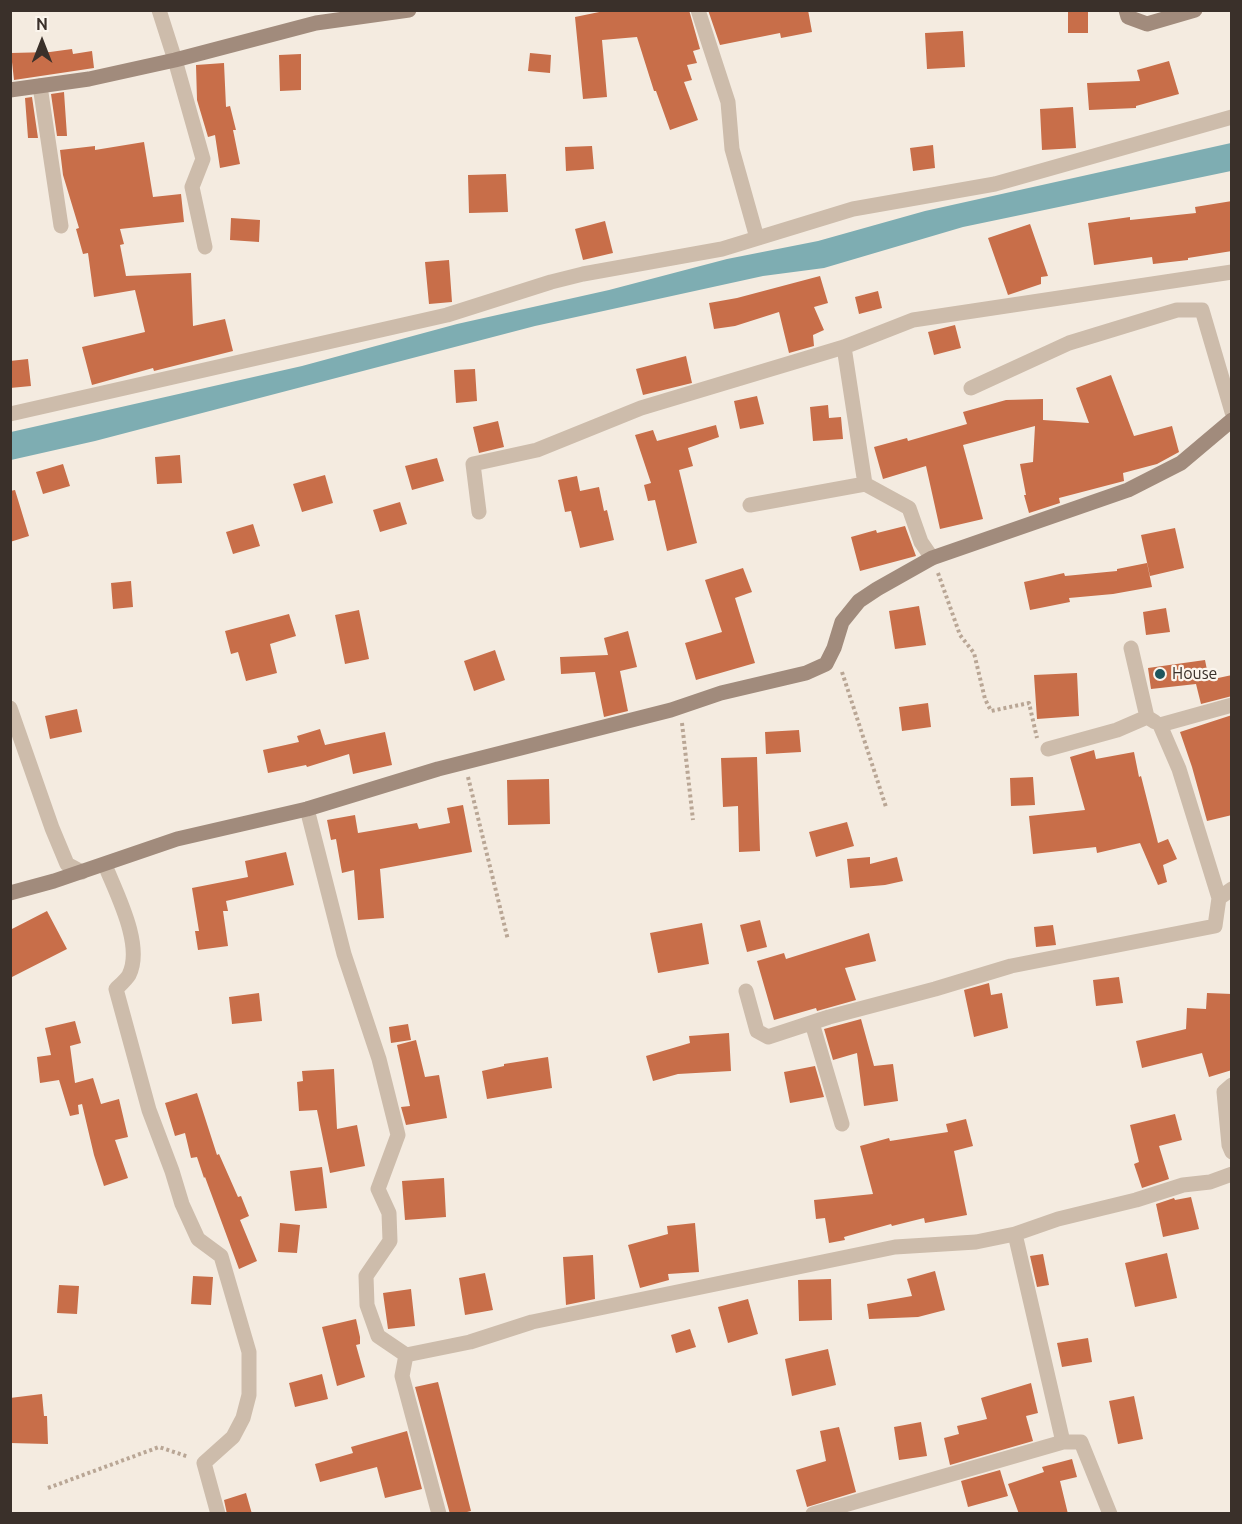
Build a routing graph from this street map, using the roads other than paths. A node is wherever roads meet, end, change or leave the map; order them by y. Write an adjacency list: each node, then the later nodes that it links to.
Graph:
1 (159, 10): 6 (street)
2 (409, 10): 6 (street)
3 (698, 10): 11 (street)
4 (1126, 10): 5 (street)
5 (1195, 10)
6 (175, 60): 7 (street); 12 (street)
7 (40, 86): 8 (street); 10 (street)
8 (10, 90)
9 (1232, 117): 11 (street)
10 (61, 225)
11 (757, 238): 17 (street)
12 (205, 247)
13 (1232, 272): 14 (street)
14 (843, 347): 19 (street); 21 (street)
15 (971, 388): 16 (street)
16 (1232, 412)
17 (10, 414)
18 (1232, 420): 22 (street)
19 (865, 484): 20 (street); 22 (street)
20 (750, 505)
21 (479, 512)
22 (932, 558): 28 (street)
23 (1131, 648): 26 (street)
24 (1232, 705): 26 (street)
25 (10, 708): 30 (street)
26 (1154, 721): 27 (street); 32 (street)
27 (1048, 749)
28 (306, 809): 29 (street); 40 (street)
29 (105, 865): 30 (street); 42 (street)
30 (82, 872): 31 (street)
31 (10, 893)
32 (1226, 894): 34 (street)
33 (746, 991): 34 (street)
34 (812, 1023): 36 (street)
35 (1232, 1085): 37 (street)
36 (842, 1124)
37 (1232, 1152)
38 (1232, 1174): 39 (street)
39 (1015, 1234): 40 (street); 41 (street)
40 (406, 1355): 43 (street)
41 (1063, 1442): 44 (street); 45 (street)
42 (218, 1514)
43 (439, 1514)
44 (813, 1514)
45 (1110, 1514)

